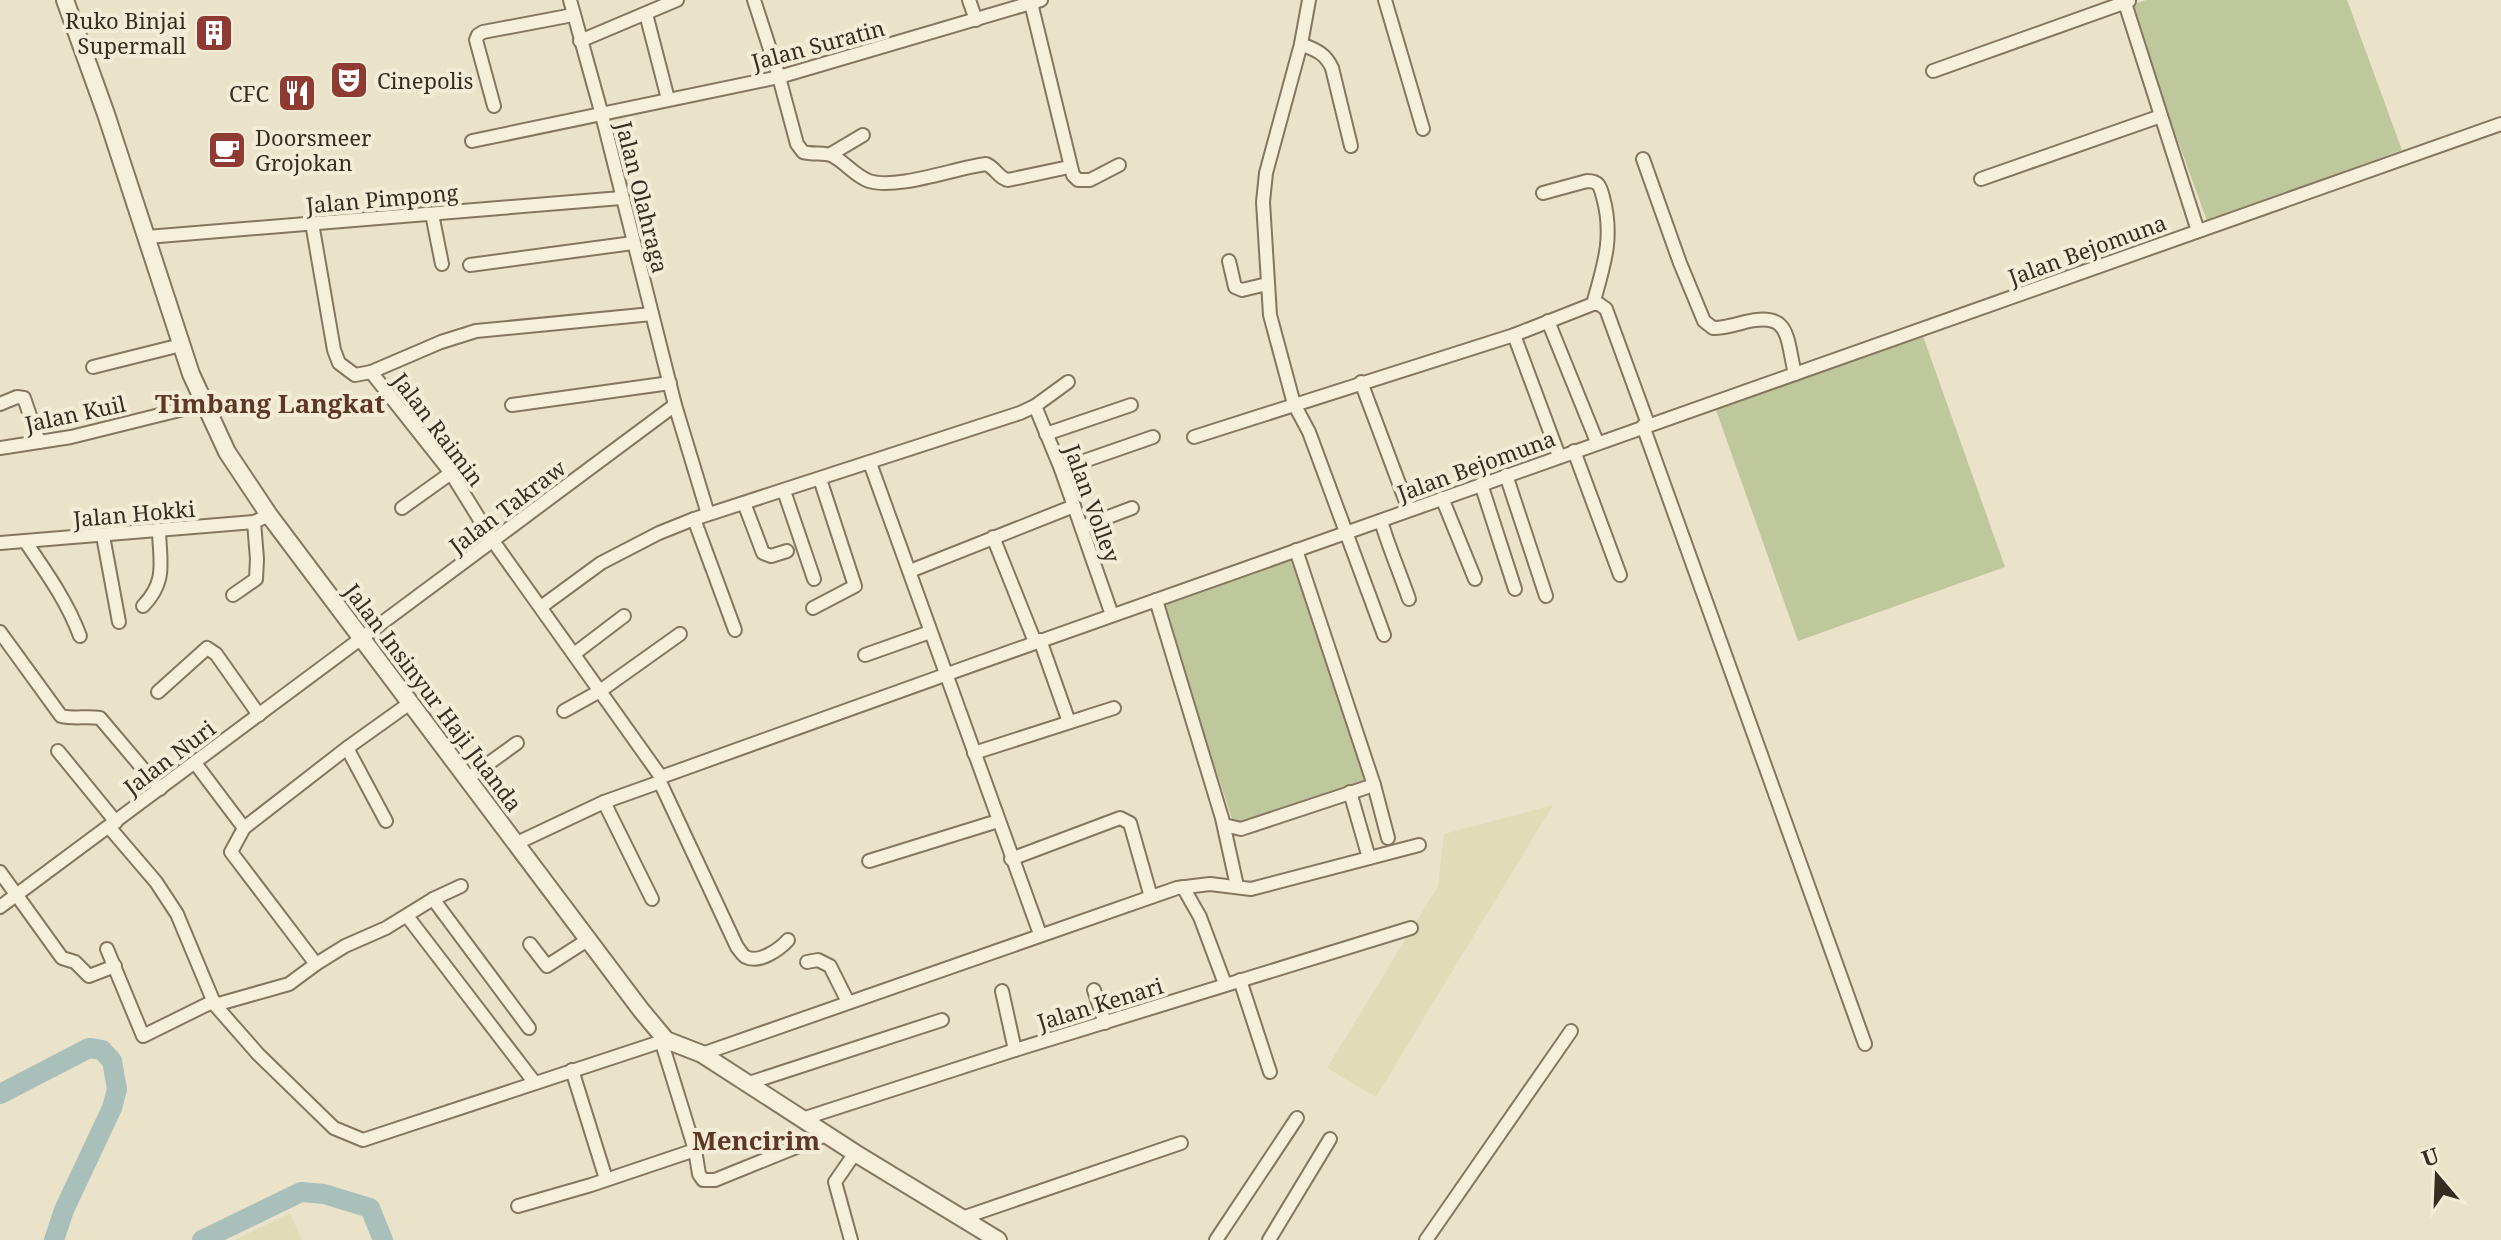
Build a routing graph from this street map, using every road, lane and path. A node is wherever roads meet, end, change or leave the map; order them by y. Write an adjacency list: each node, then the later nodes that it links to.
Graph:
1 (65, 0): 36 (street, Jalan Insinyur Haji Juanda)
2 (570, 0): 11 (street, Jalan Olahraga)
3 (677, 0): 10 (street)
4 (754, 0): 16 (street)
5 (969, 0): 12 (street)
6 (1309, 0): 14 (street)
7 (1385, 0): 22 (street)
8 (2126, 1): 15 (street); 20 (street)
9 (1036, 2): 12 (street, Jalan Suratin); 29 (street)
10 (646, 14): 13 (street); 17 (street)
11 (573, 15): 13 (street, Jalan Olahraga); 18 (street)
12 (976, 20): 16 (street, Jalan Suratin)
13 (580, 41): 19 (street, Jalan Olahraga)
14 (1301, 44): 25 (street); 41 (street)
15 (1933, 71)
16 (779, 77): 17 (street, Jalan Suratin); 26 (street)
17 (668, 99): 19 (street, Jalan Suratin)
18 (494, 106)
19 (602, 115): 24 (street); 32 (street, Jalan Olahraga)
20 (2161, 116): 30 (street); 35 (street)
21 (2501, 124): 35 (street, Jalan Bejomuna)
22 (1423, 129)
23 (863, 135): 26 (street)
24 (472, 141)
25 (1351, 146)
26 (831, 154): 29 (street)
27 (1643, 159): 49 (street)
28 (1119, 165): 29 (street)
29 (1069, 167)
30 (1981, 179)
31 (1543, 193): 42 (street)
32 (621, 198): 33 (street, Jalan Pimpong); 37 (street, Jalan Olahraga)
33 (432, 214): 34 (street, Jalan Pimpong); 39 (street)
34 (312, 223): 36 (street, Jalan Pimpong); 48 (street, Jalan Raimin)
35 (2198, 231): 49 (street, Jalan Bejomuna)
36 (147, 237): 46 (street, Jalan Insinyur Haji Juanda)
37 (633, 243): 40 (street); 43 (street, Jalan Olahraga)
38 (1229, 261): 41 (street)
39 (442, 264)
40 (470, 265)
41 (1267, 284): 55 (street)
42 (1593, 304): 44 (street); 60 (street)
43 (652, 314): 48 (street); 52 (street, Jalan Olahraga)
44 (1548, 321): 45 (street); 65 (street)
45 (1514, 335): 51 (street); 68 (street)
46 (181, 345): 47 (street); 54 (street, Jalan Insinyur Haji Juanda)
47 (93, 367)
48 (371, 372): 71 (street, Jalan Raimin)
49 (1795, 374): 60 (street, Jalan Bejomuna)
50 (1068, 382): 59 (street)
51 (1361, 382): 55 (street); 81 (street)
52 (670, 383): 56 (street); 57 (street, Jalan Olahraga)
53 (0, 404): 64 (street)
54 (204, 404): 64 (street, Jalan Kuil); 83 (street, Jalan Insinyur Haji Juanda)
55 (1294, 404): 63 (street); 88 (street)
56 (512, 405)
57 (675, 405): 82 (street); 92 (street, Jalan Takraw)
58 (1131, 405): 61 (street)
59 (1035, 406): 61 (street, Jalan Volley); 69 (street)
60 (1646, 425): 65 (street, Jalan Bejomuna); 181 (street)
61 (1046, 434): 70 (street, Jalan Volley)
62 (1153, 437): 70 (street)
63 (1194, 437)
64 (39, 442): 66 (street, Jalan Kuil)
65 (1597, 442): 67 (street, Jalan Bejomuna)
66 (0, 448)
67 (1574, 451): 68 (street, Jalan Bejomuna); 97 (street)
68 (1559, 456): 72 (street, Jalan Bejomuna)
69 (870, 463): 73 (street); 96 (street)
70 (1061, 469): 78 (street, Jalan Volley)
71 (451, 473): 79 (street); 92 (street, Jalan Raimin)
72 (1506, 475): 74 (street, Jalan Bejomuna); 102 (street)
73 (820, 479): 75 (street); 107 (street)
74 (1481, 484): 76 (street, Jalan Bejomuna); 100 (street)
75 (784, 491): 77 (street); 98 (street)
76 (1442, 498): 81 (street, Jalan Bejomuna); 99 (street)
77 (744, 503): 82 (street); 95 (street)
78 (1074, 506): 86 (street, Jalan Volley); 90 (street)
79 (402, 508)
80 (1132, 508): 86 (street)
81 (1409, 510): 85 (street, Jalan Bejomuna)
82 (708, 514): 84 (street)
83 (261, 518): 87 (street, Jalan Hokki); 101 (street); 117 (street, Jalan Insinyur Haji Juanda)
84 (694, 519): 106 (street); 111 (street)
85 (1381, 521): 88 (street, Jalan Bejomuna); 103 (street)
86 (1082, 527): 108 (street, Jalan Volley)
87 (159, 531): 89 (street, Jalan Hokki); 105 (street)
88 (1347, 532): 94 (street, Jalan Bejomuna); 115 (street)
89 (103, 536): 91 (street, Jalan Hokki); 110 (street)
90 (993, 537): 96 (street); 118 (street)
91 (25, 541): 93 (street, Jalan Hokki); 116 (street)
92 (493, 541): 106 (street, Jalan Raimin); 117 (street, Jalan Takraw)
93 (0, 543)
94 (1296, 550): 104 (street, Jalan Bejomuna); 136 (street)
95 (787, 551)
96 (910, 571): 113 (street)
97 (1620, 575)
98 (814, 579)
99 (1475, 579)
100 (1515, 589)
101 (233, 595)
102 (1546, 596)
103 (1409, 599)
104 (1156, 600): 108 (street, Jalan Bejomuna); 143 (street)
105 (143, 606)
106 (541, 607): 119 (street, Jalan Raimin)
107 (813, 608)
108 (1112, 615): 118 (street, Jalan Bejomuna)
109 (624, 616): 119 (street)
110 (119, 622)
111 (735, 630)
112 (0, 632): 137 (street)
113 (930, 632): 120 (street); 121 (street)
114 (680, 634): 122 (street)
115 (1384, 635)
116 (80, 636)
117 (363, 639): 124 (street, Jalan Insinyur Haji Juanda); 127 (street, Jalan Nuri)
118 (1037, 641): 121 (street, Jalan Bejomuna); 128 (street)
119 (574, 654): 122 (street, Jalan Raimin)
120 (865, 655)
121 (945, 675): 132 (street); 135 (street, Jalan Bejomuna)
122 (600, 691): 126 (street); 135 (street, Jalan Raimin)
123 (158, 692): 127 (street)
124 (410, 703): 130 (street); 134 (street, Jalan Insinyur Haji Juanda)
125 (1114, 708): 128 (street)
126 (564, 711)
127 (259, 715): 133 (street, Jalan Nuri)
128 (1069, 722): 132 (street)
129 (517, 743): 134 (street)
130 (347, 748): 140 (street); 144 (street)
131 (58, 751): 142 (street)
132 (974, 753): 141 (street)
133 (195, 763): 137 (street, Jalan Nuri); 144 (street)
134 (467, 779): 146 (street, Jalan Insinyur Haji Juanda)
135 (661, 780): 139 (street, Jalan Bejomuna); 164 (street, Jalan Raimin)
136 (1374, 785): 138 (street); 145 (street)
137 (160, 789): 142 (street, Jalan Nuri)
138 (1350, 792): 143 (street); 148 (street)
139 (604, 802): 146 (street, Jalan Bejomuna); 158 (street)
140 (386, 821)
141 (998, 821): 149 (street); 150 (street)
142 (113, 824): 155 (street, Jalan Nuri); 175 (street)
143 (1224, 825): 153 (street)
144 (244, 828): 168 (street)
145 (1388, 838)
146 (517, 843): 163 (street, Jalan Insinyur Haji Juanda)
147 (1419, 845): 148 (street)
148 (1369, 858): 153 (street)
149 (1011, 859): 156 (street); 162 (street)
150 (869, 861)
151 (0, 872): 155 (street)
152 (461, 886): 157 (street)
153 (1237, 886): 154 (street)
154 (1183, 887): 156 (street); 171 (street)
155 (16, 895): 159 (street, Jalan Nuri); 169 (street)
156 (1151, 897): 162 (street)
157 (433, 899): 160 (street); 178 (street)
158 (652, 899)
159 (0, 907)
160 (407, 916): 168 (street); 186 (street)
161 (1411, 928): 170 (street, Jalan Kenari)
162 (1040, 934): 174 (street)
163 (589, 939): 165 (street); 180 (street, Jalan Insinyur Haji Juanda)
164 (788, 940)
165 (530, 944)
166 (107, 949): 169 (street)
167 (807, 962): 174 (street)
168 (316, 964): 175 (street)
169 (115, 966): 175 (street)
170 (1240, 980): 171 (street, Jalan Kenari); 185 (street)
171 (1225, 984): 177 (street, Jalan Kenari)
172 (1094, 990): 177 (street)
173 (1002, 991): 182 (street)
174 (848, 1002): 183 (street)
175 (215, 1003): 186 (street)
176 (942, 1020): 187 (street)
177 (1105, 1023): 182 (street, Jalan Kenari)
178 (529, 1028)
179 (1571, 1031): 202 (street)
180 (664, 1040): 183 (street, Jalan Insinyur Haji Juanda); 184 (street); 193 (street)
181 (1865, 1044)
182 (1015, 1050): 189 (street, Jalan Kenari)
183 (702, 1054): 187 (street, Jalan Insinyur Haji Juanda)
184 (572, 1070): 186 (street); 195 (street)
185 (1270, 1072)
186 (535, 1083)
187 (749, 1083): 189 (street, Jalan Insinyur Haji Juanda)
188 (1297, 1118): 200 (street)
189 (802, 1119): 190 (street, Jalan Insinyur Haji Juanda)
190 (826, 1135): 193 (street); 194 (street, Jalan Insinyur Haji Juanda)
191 (1330, 1139): 201 (street)
192 (1181, 1143): 197 (street)
193 (695, 1150): 195 (street)
194 (855, 1153): 197 (street, Jalan Insinyur Haji Juanda); 198 (street)
195 (606, 1179): 196 (street)
196 (518, 1206)
197 (962, 1218): 199 (street, Jalan Insinyur Haji Juanda)
198 (851, 1240)
199 (998, 1240)
200 (1216, 1240)
201 (1269, 1240)
202 (1426, 1240)

